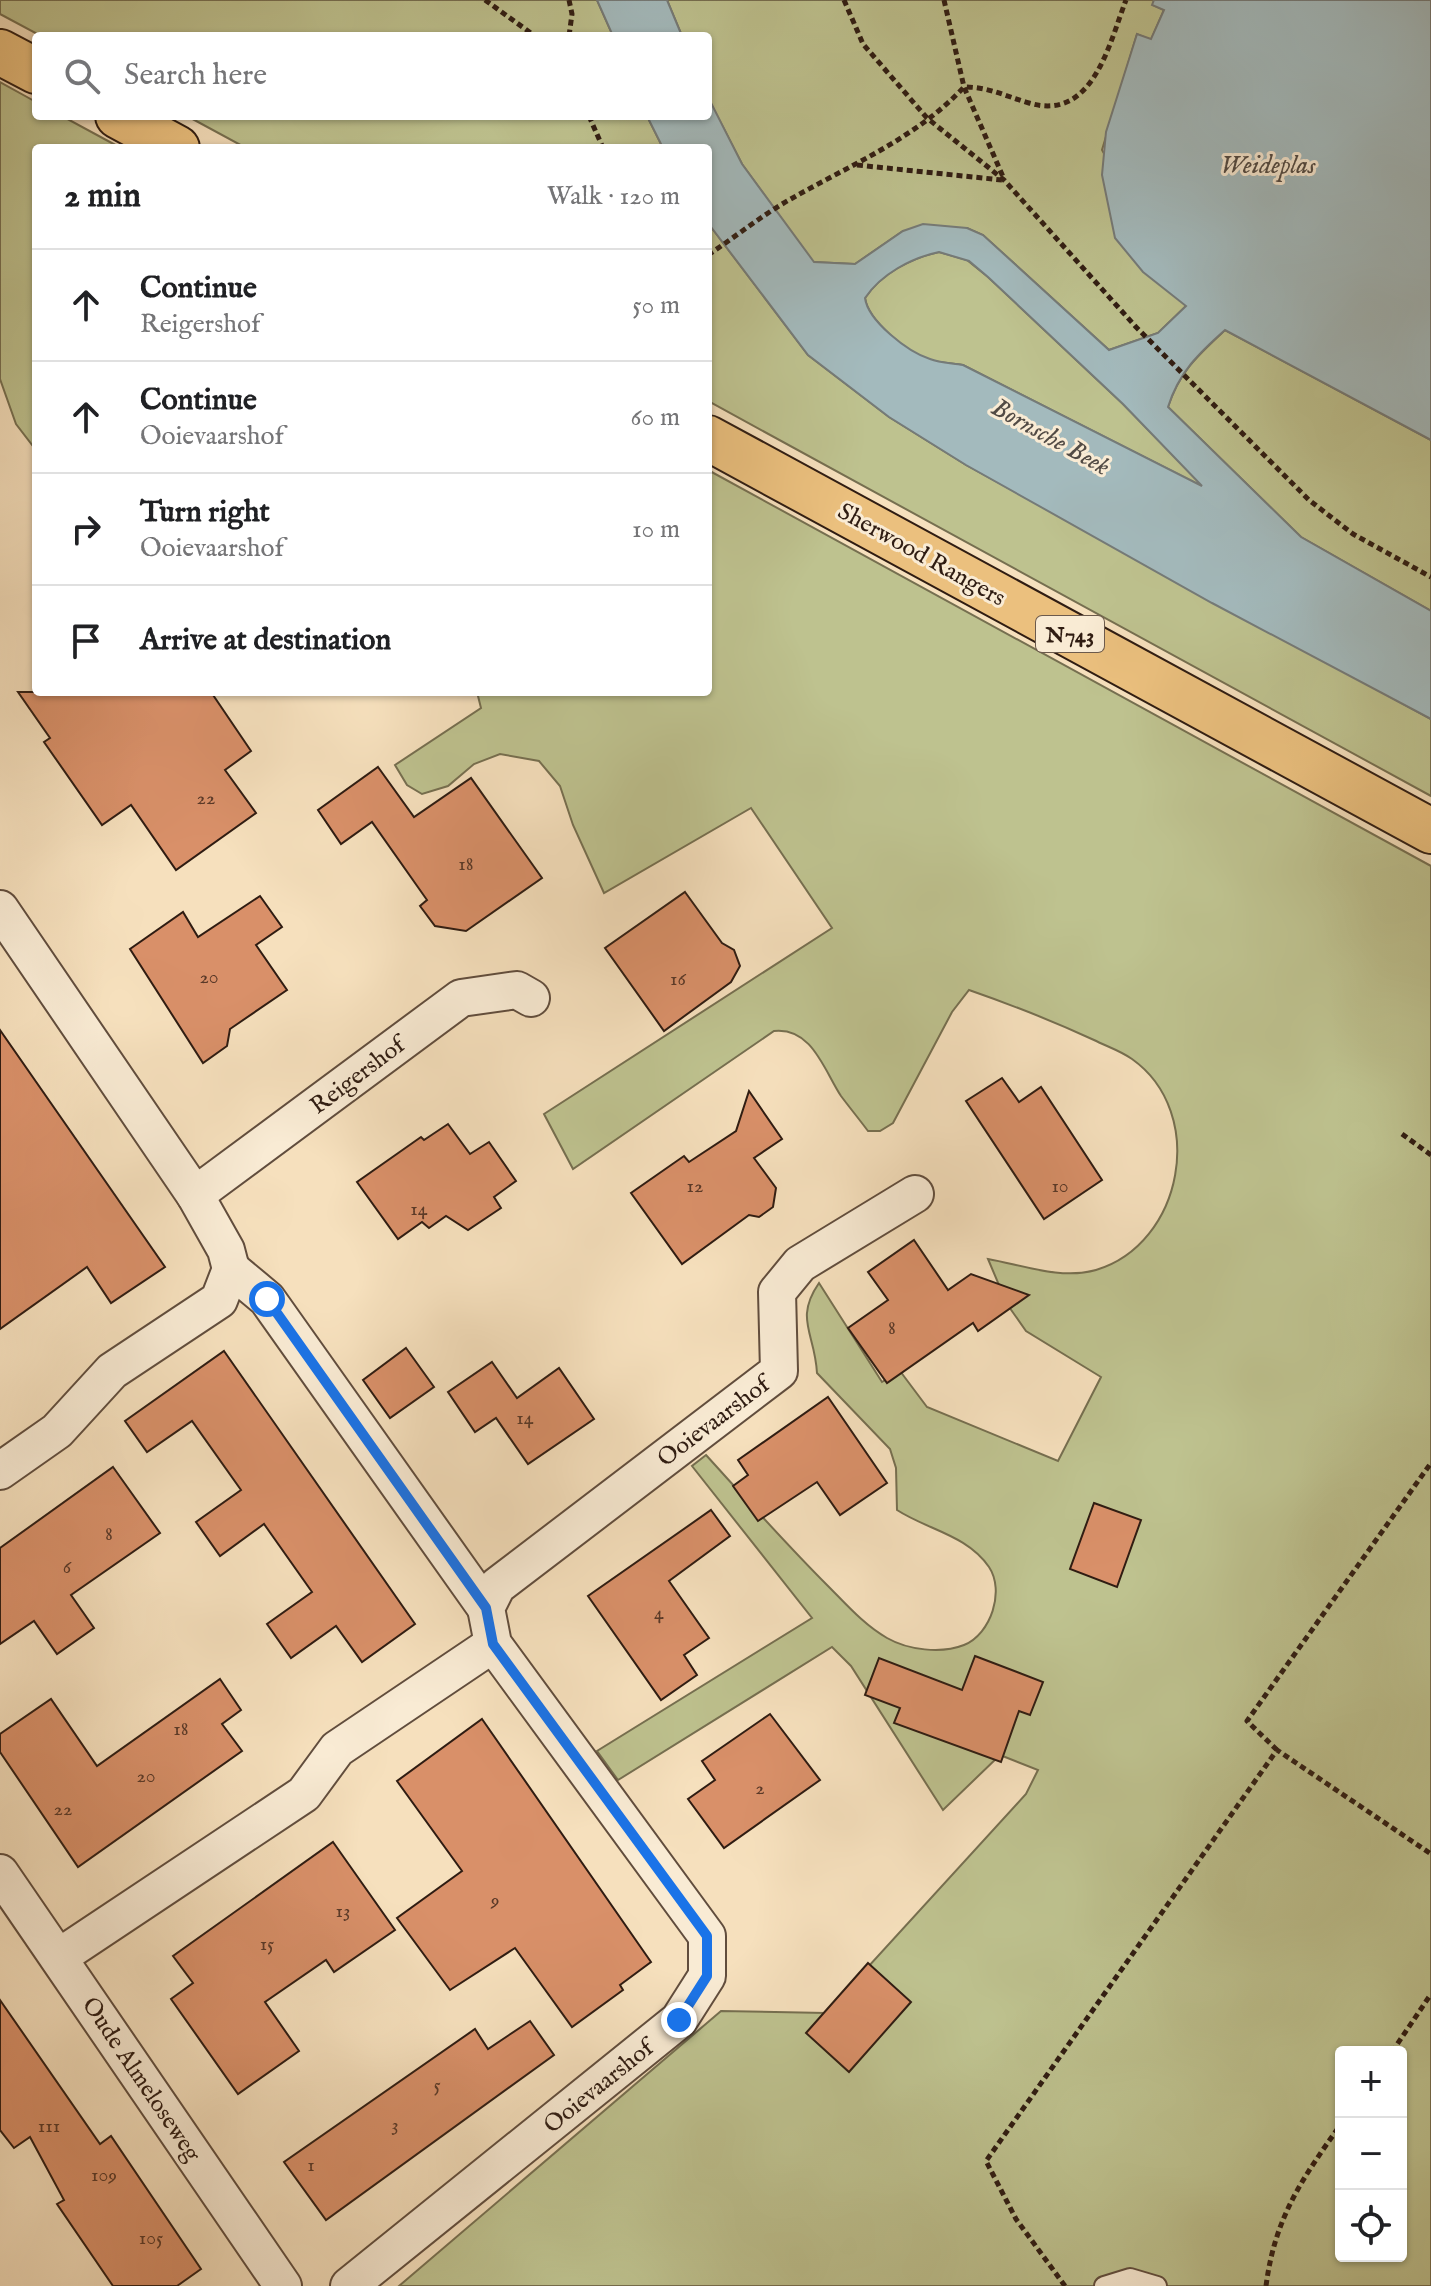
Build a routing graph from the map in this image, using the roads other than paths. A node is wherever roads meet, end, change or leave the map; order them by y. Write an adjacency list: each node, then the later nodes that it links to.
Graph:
1 (0, 52): 2 (main road)
2 (32, 69)
3 (125, 120): 4 (main road)
4 (170, 144)
5 (712, 440): 6 (main road, Sherwood Rangers / N743)
6 (1431, 831)
7 (2, 917): 10 (street)
8 (531, 998): 10 (street, Reigershof)
9 (915, 1194): 13 (street, Ooievaarshof)
10 (195, 1195): 11 (street)
11 (231, 1269): 12 (street); 13 (street)
12 (0, 1471)
13 (486, 1608): 14 (street, Ooievaarshof)
14 (493, 1644): 16 (street); 18 (street, Ooievaarshof)
15 (0, 1873): 16 (street, Oude Almeloseweg)
16 (59, 1957): 17 (street, Oude Almeloseweg)
17 (283, 2286)
18 (349, 2286)
19 (1104, 2286): 20 (lane)
20 (1157, 2286)

